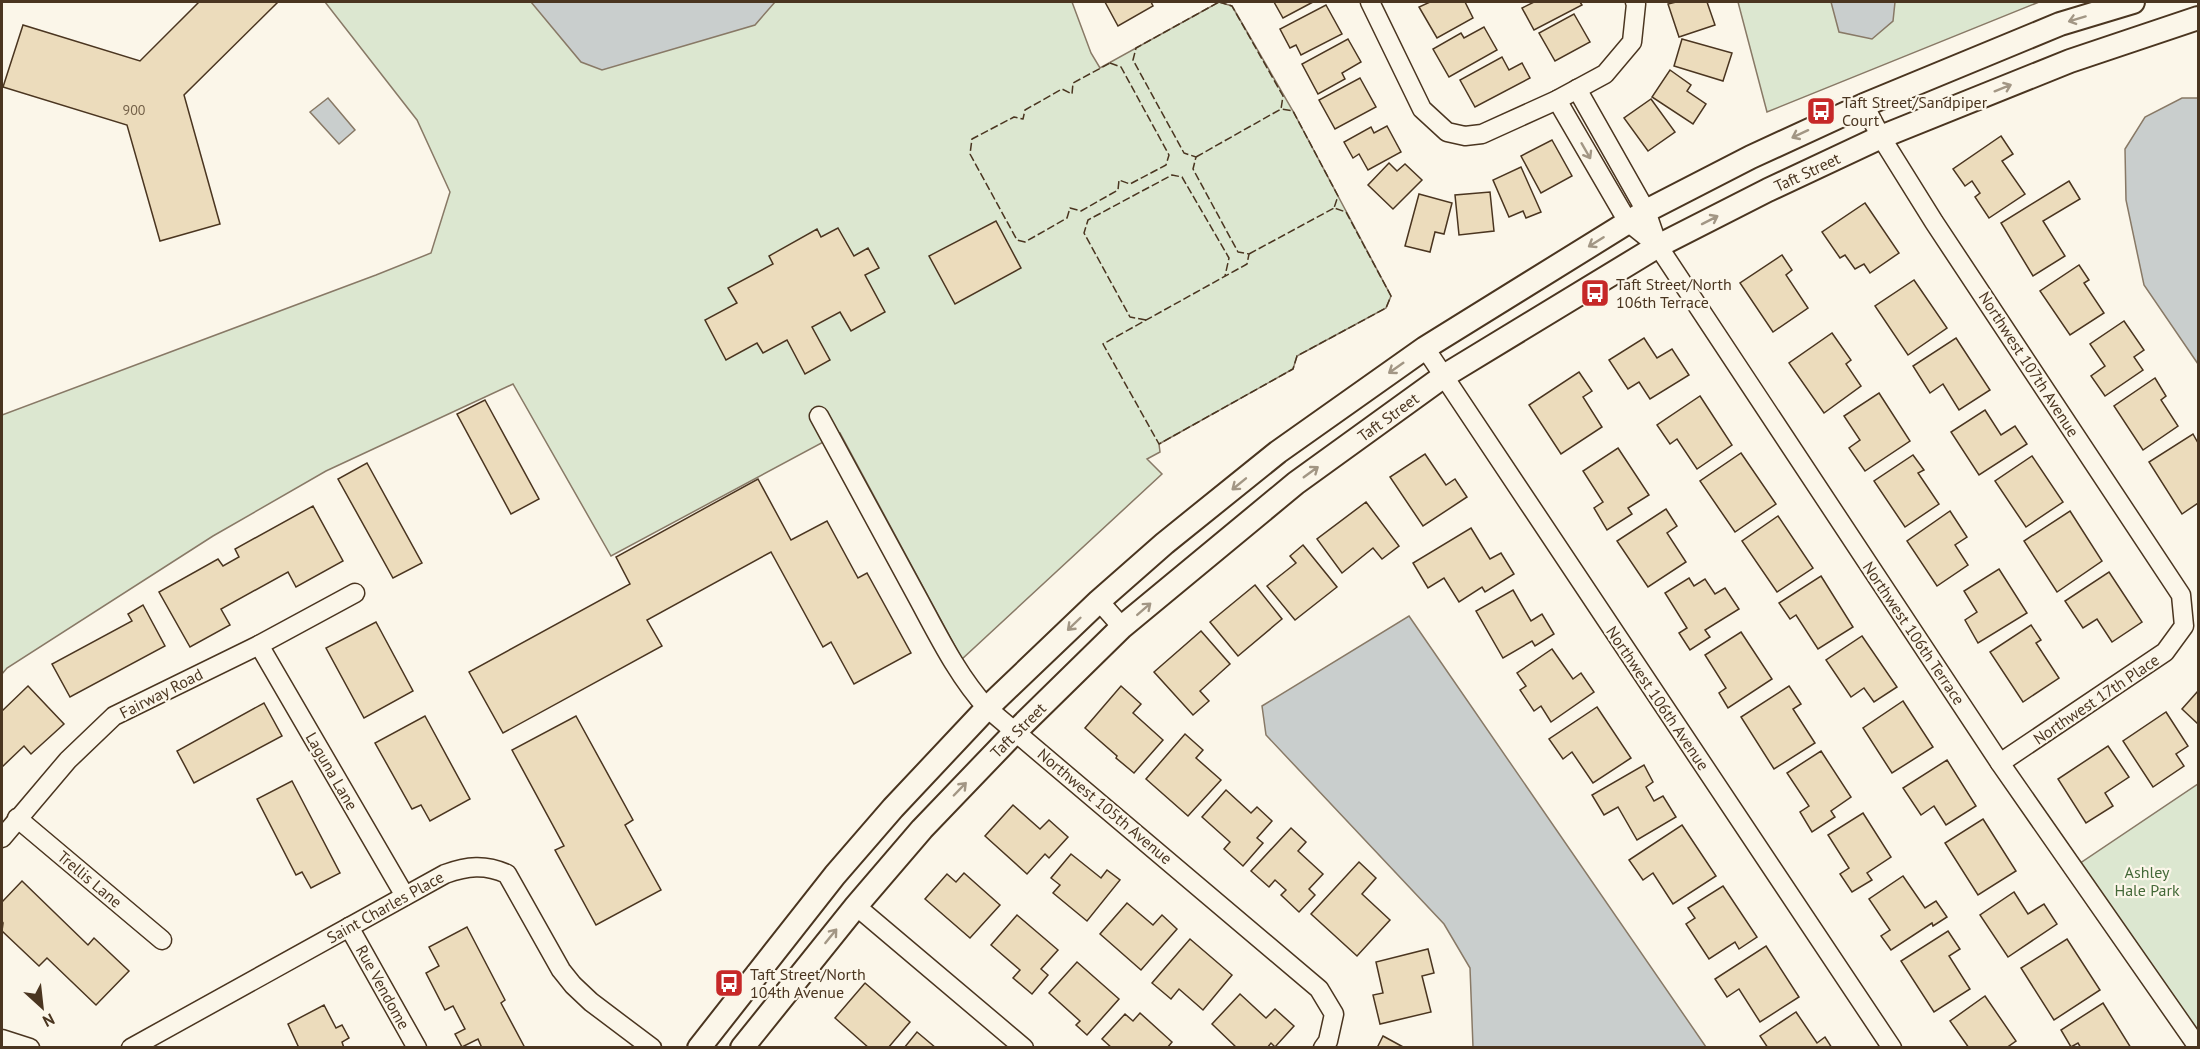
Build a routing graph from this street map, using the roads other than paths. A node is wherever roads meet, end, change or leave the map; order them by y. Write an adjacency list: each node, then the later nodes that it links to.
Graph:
1 (1370, 2): 6 (street)
2 (1635, 2): 5 (street)
3 (2133, 2): 7 (street, one-way to 7)
4 (2199, 18): 8 (street, Taft Street, one-way to 4)
5 (1577, 89): 6 (street); 9 (street)
6 (1557, 100): 9 (street, one-way to 9)
7 (1864, 105): 8 (street, Northwest 107th Avenue); 9 (street, one-way to 9)
8 (1881, 137): 10 (street, Taft Street, one-way to 8); 16 (street, Northwest 107th Avenue)
9 (1637, 217): 10 (street, Northwest 106th Terrace); 11 (street, one-way to 11)
10 (1658, 246): 12 (street, Taft Street); 21 (street, Northwest 106th Terrace)
11 (1425, 348): 12 (street, Northwest 106th Avenue); 15 (street, one-way to 15)
12 (1444, 376): 17 (street, Taft Street, one-way to 12); 37 (street, Northwest 106th Avenue)
13 (819, 416): 19 (street, Northwest 105th Avenue)
14 (355, 593): 18 (street, Fairway Road)
15 (1099, 601): 17 (street); 19 (street, one-way to 19)
16 (2184, 626): 21 (street, Northwest 17th Place)
17 (1122, 627): 20 (street, Taft Street)
18 (259, 645): 22 (street, Fairway Road); 24 (street, Laguna Lane)
19 (987, 708): 20 (street, Northwest 105th Avenue); 33 (street)
20 (1016, 731): 25 (street, Taft Street, one-way to 20); 36 (street, Northwest 105th Avenue)
21 (2000, 763): 38 (street, Northwest 106th Terrace)
22 (18, 818): 23 (street, Fairway Road); 27 (street, Trellis Lane)
23 (2, 838)
24 (405, 896): 26 (street, Saint Charles Place); 32 (street, Saint Charles Place)
25 (856, 906): 34 (street, Taft Street, one-way to 25); 35 (street)
26 (349, 927): 30 (street, Saint Charles Place); 31 (street, Rue Vendome)
27 (162, 940)
28 (2, 1040): 29 (street)
29 (30, 1047)
30 (131, 1047)
31 (417, 1047)
32 (652, 1047)
33 (699, 1047)
34 (742, 1047)
35 (1024, 1047)
36 (1323, 1047)
37 (1892, 1047)
38 (2199, 1047)

